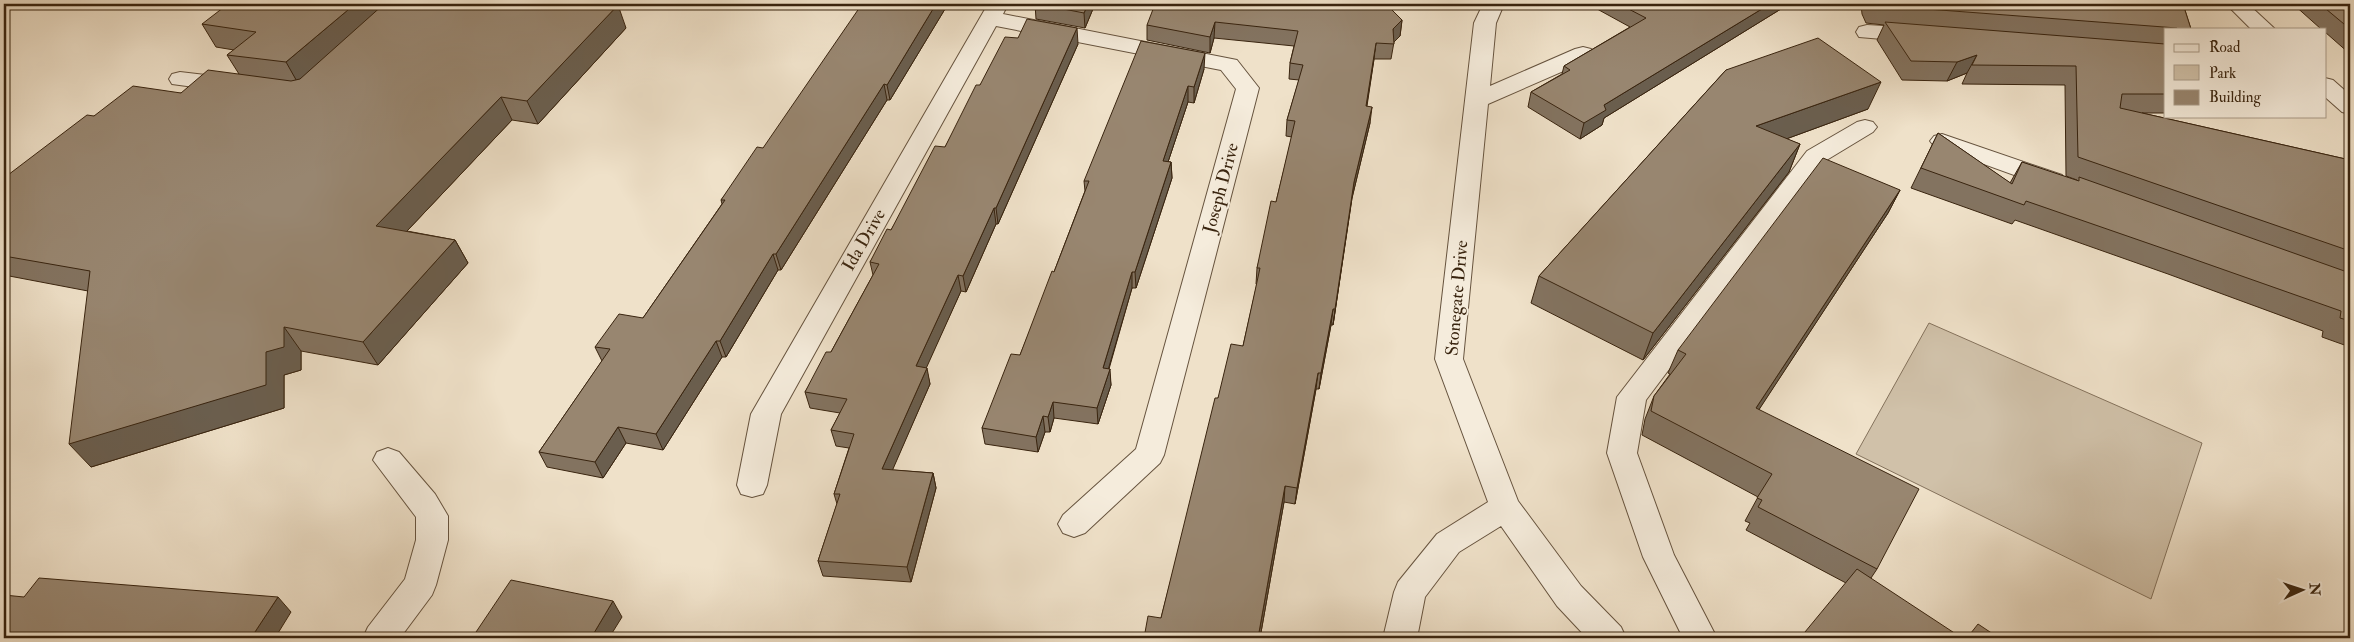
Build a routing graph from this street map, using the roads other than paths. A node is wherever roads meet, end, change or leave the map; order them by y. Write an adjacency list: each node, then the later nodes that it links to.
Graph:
1 (1493, 4): 11 (street, Stonegate Drive)
2 (2236, 4): 4 (street)
3 (994, 11): 17 (street, Ida Drive); 19 (street, Joseph Drive)
4 (2263, 28)
5 (1867, 32): 6 (street)
6 (1937, 37)
7 (1584, 54): 11 (street)
8 (180, 78): 10 (street)
9 (2326, 86): 12 (street)
10 (247, 88)
11 (1477, 100): 18 (street, Stonegate Drive)
12 (2350, 108)
13 (1865, 127): 23 (street)
14 (1942, 141): 15 (street)
15 (2072, 188)
16 (388, 460): 20 (street)
17 (752, 485)
18 (1505, 507): 21 (street); 22 (street, Stonegate Drive)
19 (1074, 524)
20 (380, 638)
21 (1400, 638)
22 (1609, 638)
23 (1700, 638)

